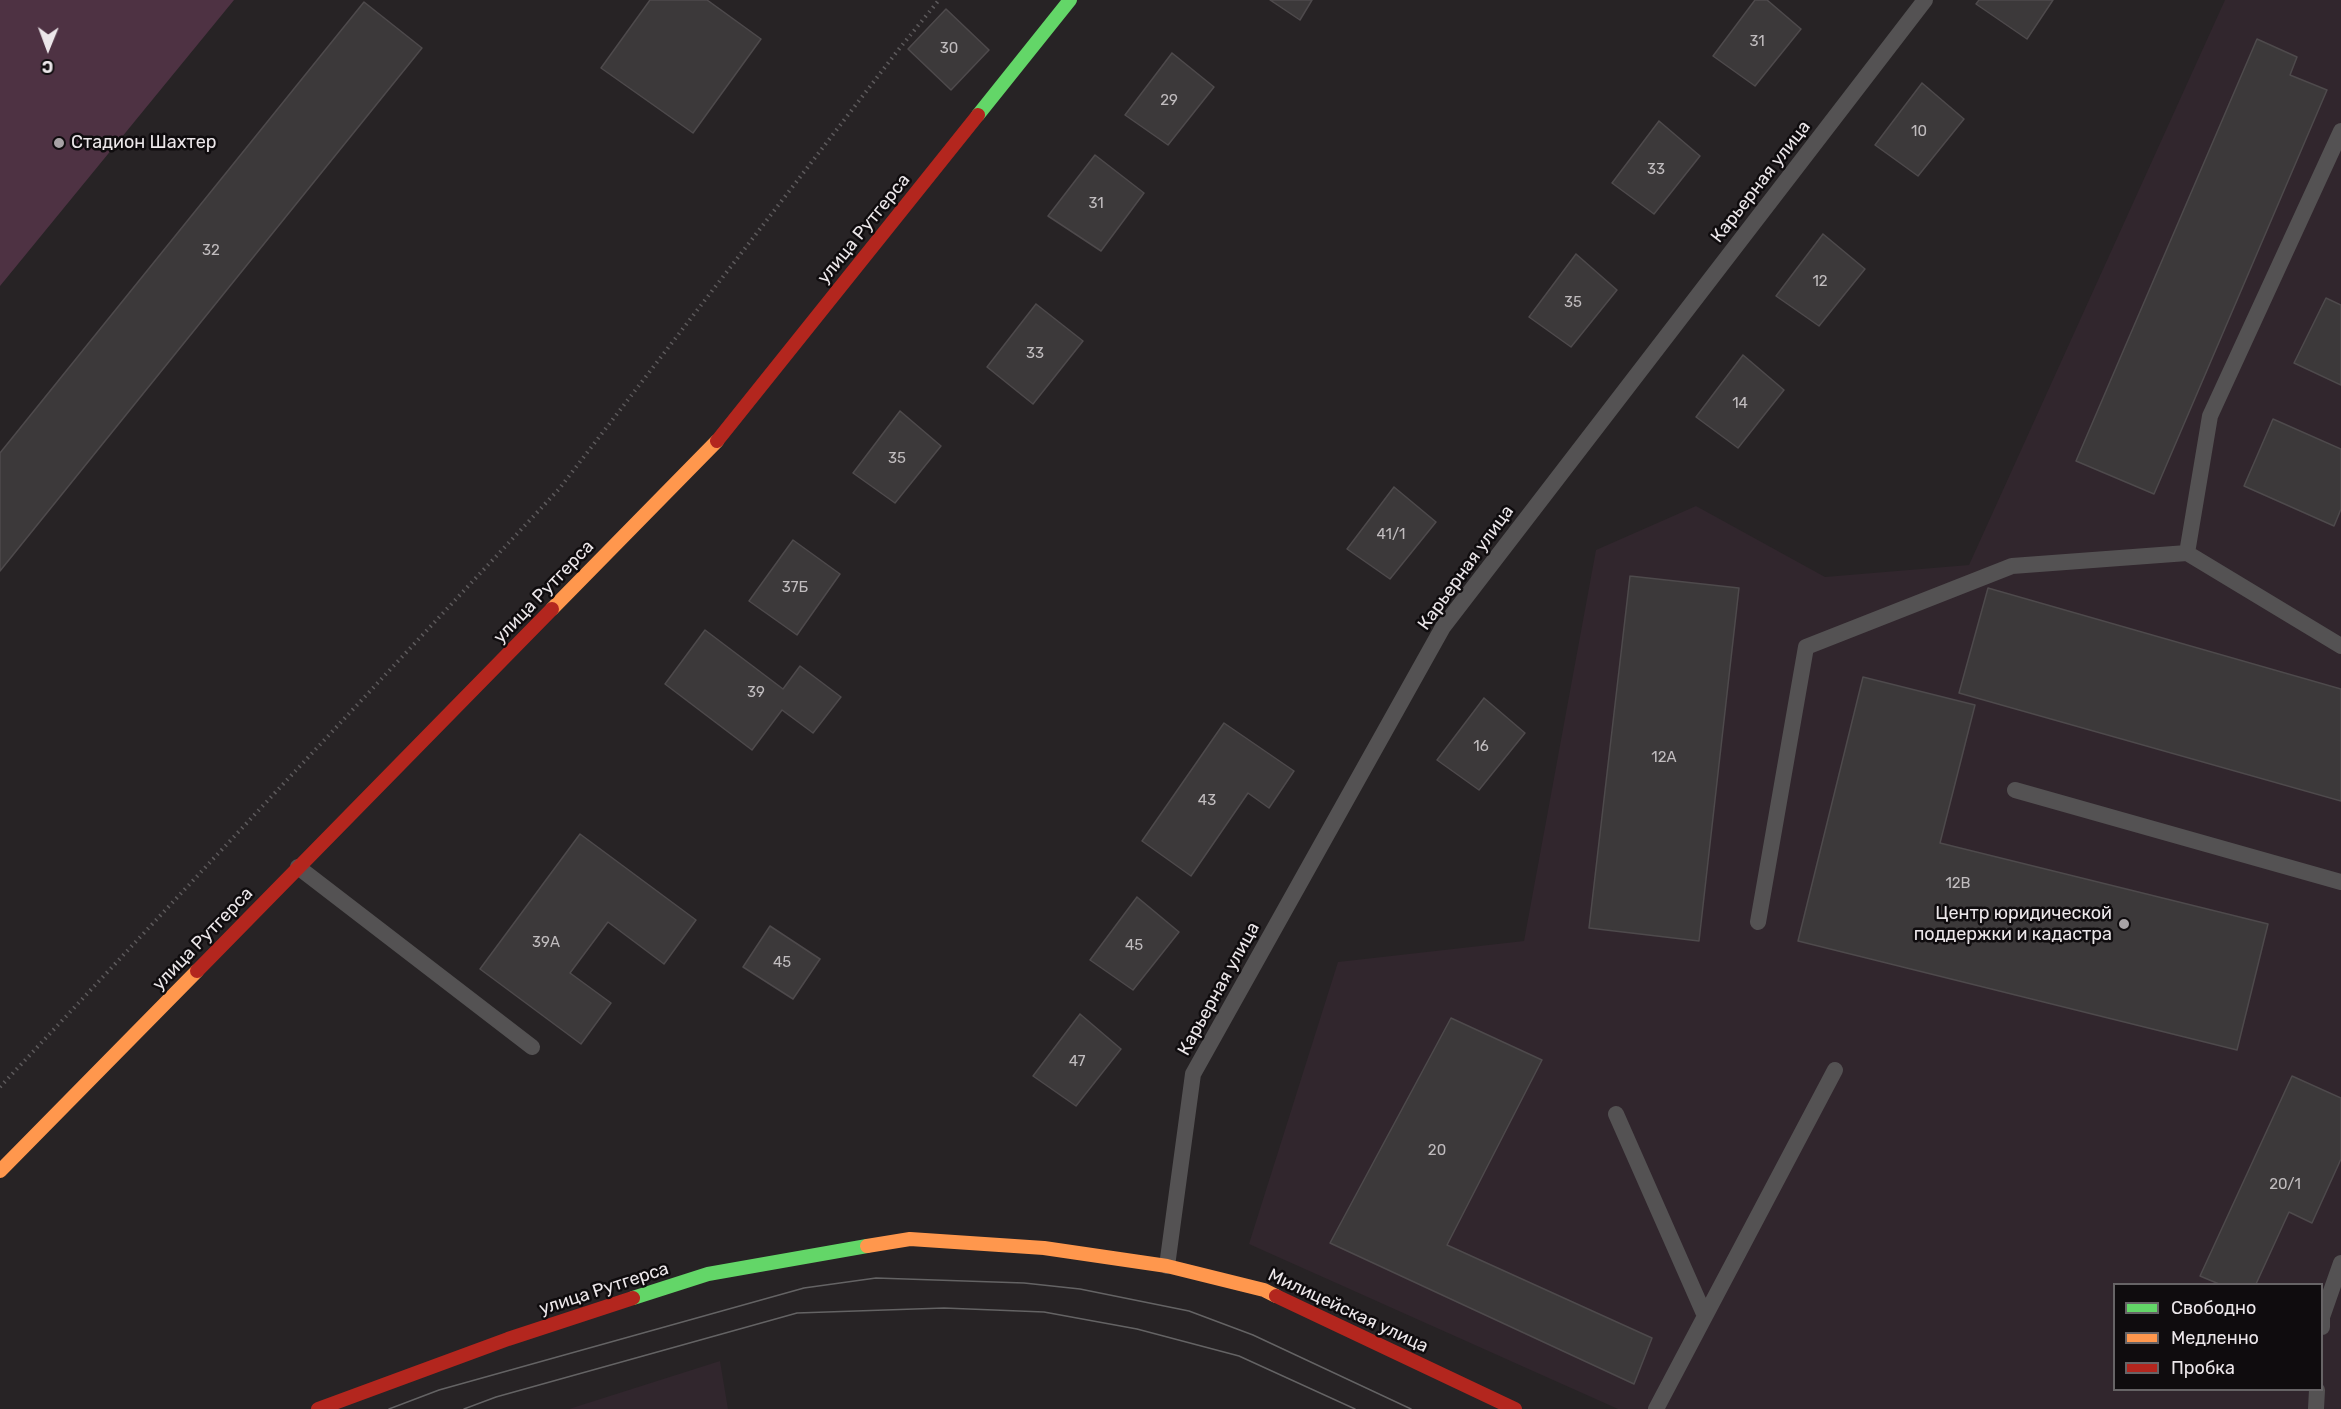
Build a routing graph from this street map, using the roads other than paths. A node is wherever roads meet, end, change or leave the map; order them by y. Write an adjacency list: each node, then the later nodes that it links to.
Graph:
1 (1070, 0): 7 (main road, улица Рутгерса)
2 (1925, 0): 16 (lane, Карьерная улица)
3 (2341, 131): 4 (lane)
4 (2187, 553): 5 (lane); 9 (lane)
5 (2341, 646)
6 (2015, 790): 8 (lane)
7 (298, 867): 10 (lane); 13 (main road, улица Рутгерса)
8 (2341, 882)
9 (1758, 922)
10 (532, 1047)
11 (1834, 1070): 18 (lane)
12 (1616, 1114): 18 (lane)
13 (0, 1171)
14 (910, 1239): 16 (main road, Милицейская улица); 20 (main road, улица Рутгерса)
15 (2341, 1263): 17 (lane)
16 (1167, 1266): 21 (main road, Милицейская улица)
17 (2323, 1314)
18 (1705, 1316): 22 (lane)
19 (2317, 1391): 23 (lane)
20 (318, 1409)
21 (1515, 1409)
22 (1656, 1409)
23 (2316, 1409)

